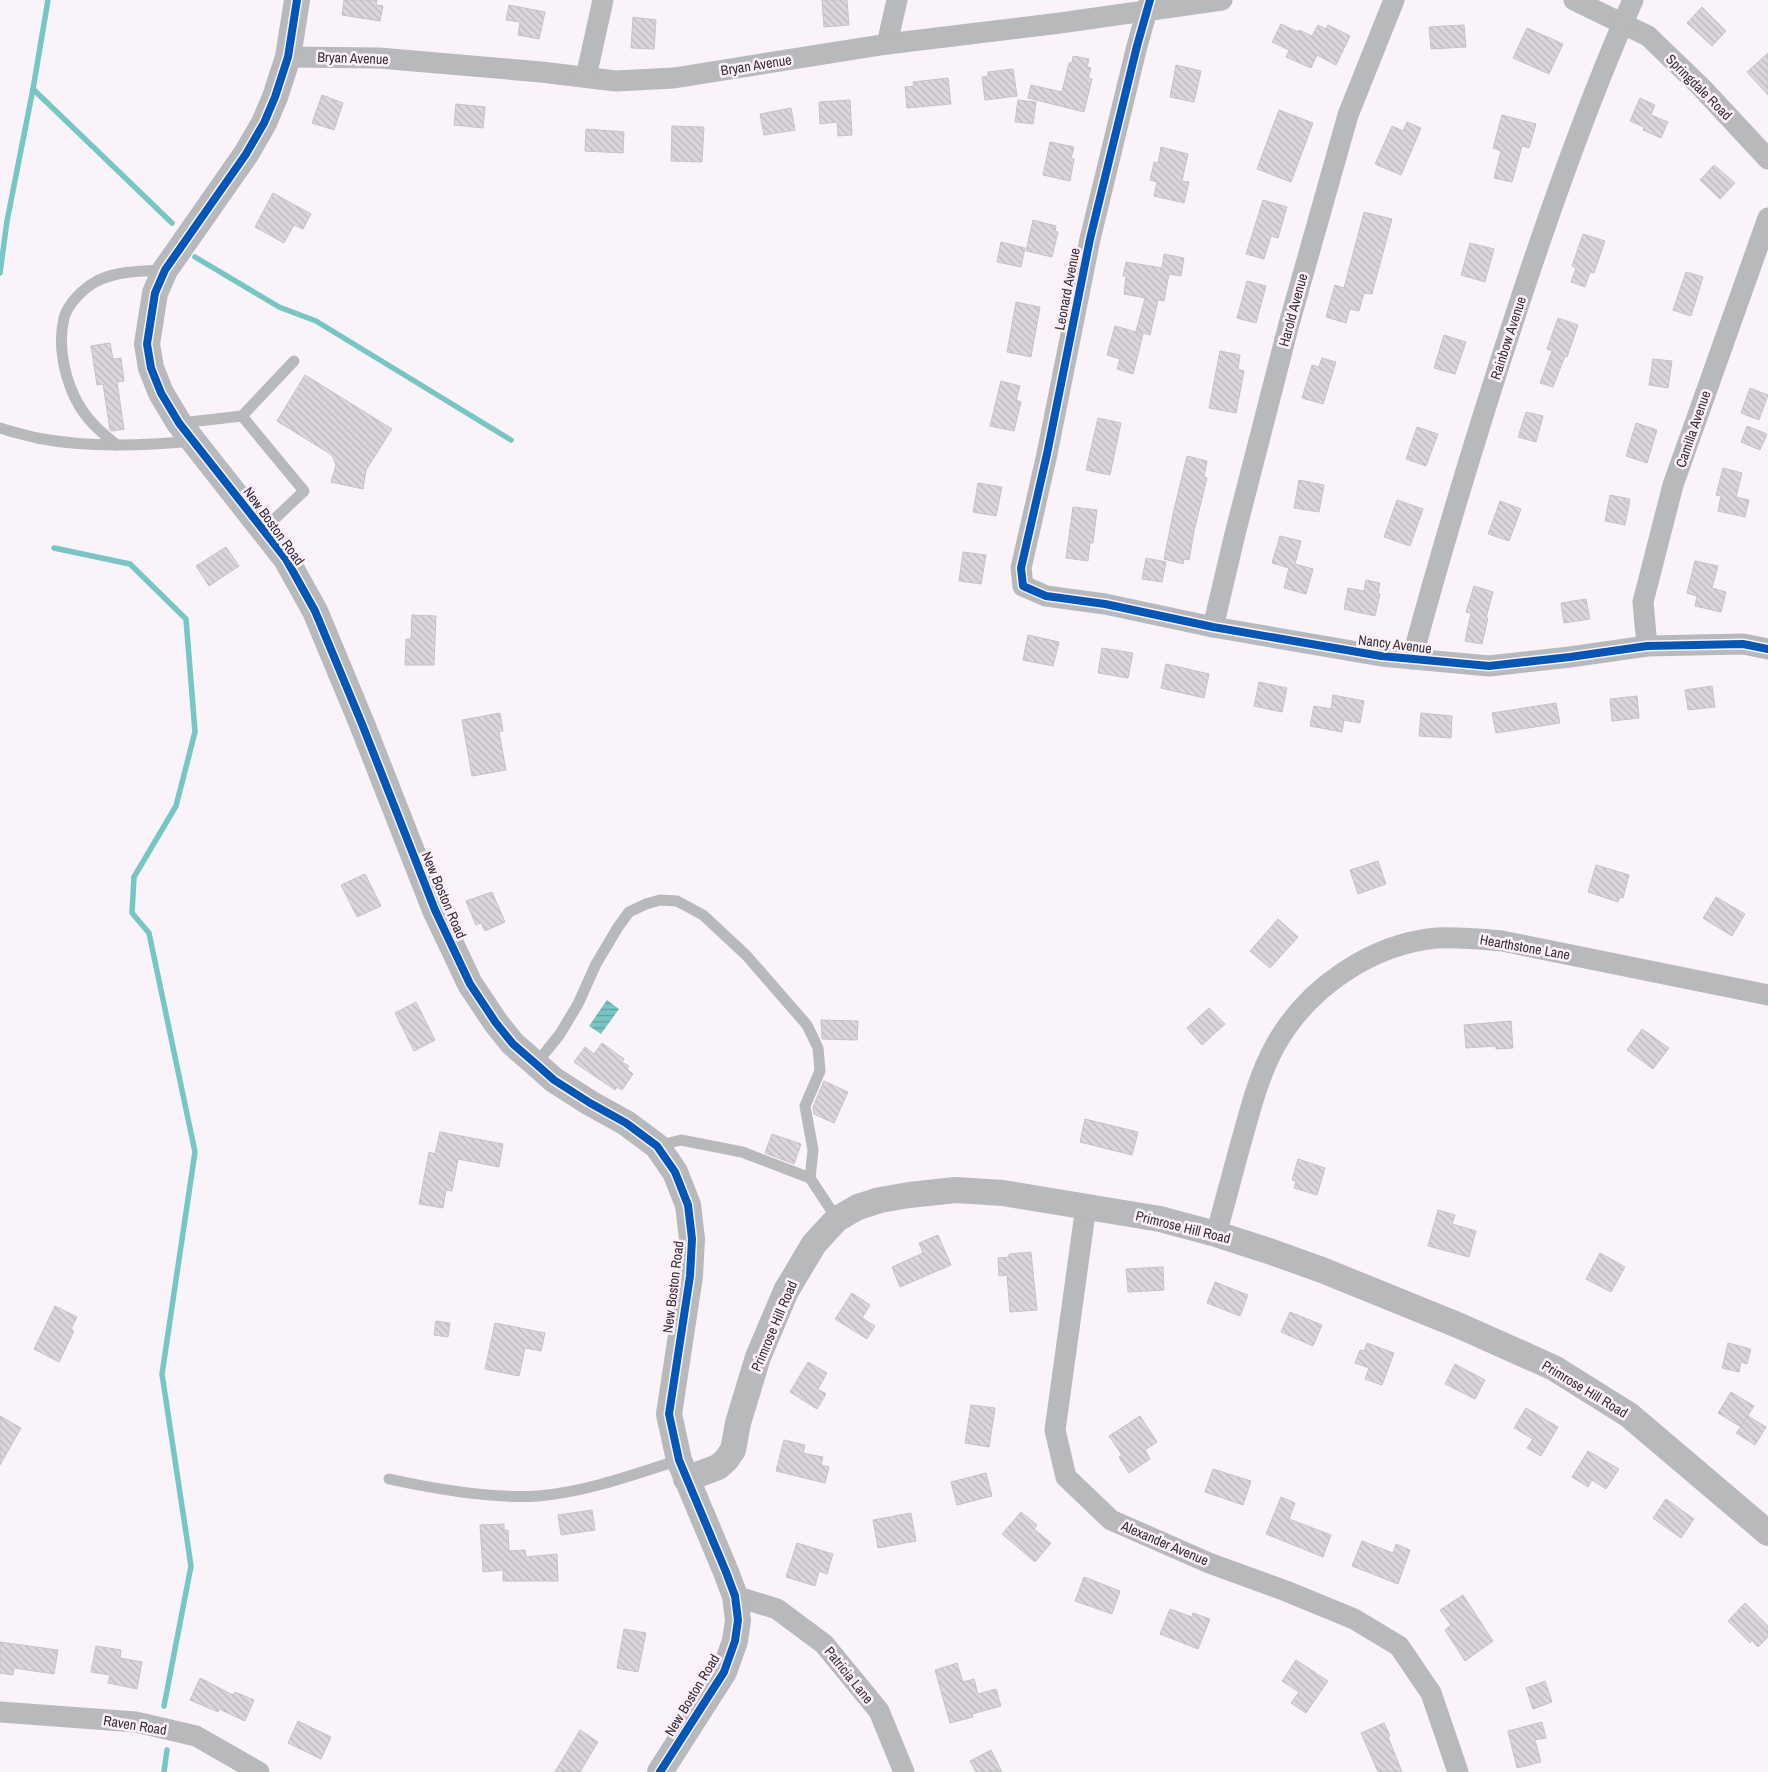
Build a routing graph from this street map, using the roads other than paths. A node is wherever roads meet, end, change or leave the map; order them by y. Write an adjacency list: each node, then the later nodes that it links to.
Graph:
1 (297, 0): 11 (street, New Boston Road)
2 (603, 0): 12 (street)
3 (897, 0): 10 (street)
4 (1222, 0): 8 (street, Bryan Avenue)
5 (1394, 0): 23 (street, Harold Avenue)
6 (1574, 0): 9 (street, Springdale Road)
7 (1633, 0): 9 (street, Rainbow Avenue)
8 (1149, 5): 10 (street, Bryan Avenue); 22 (street, Leonard Avenue)
9 (1622, 24): 13 (street, Springdale Road); 26 (street, Rainbow Avenue)
10 (887, 44): 12 (street, Bryan Avenue)
11 (288, 57): 12 (street, Bryan Avenue); 15 (street, New Boston Road)
12 (586, 77)
13 (1768, 159)
14 (1768, 218): 24 (street, Camilla Avenue)
15 (165, 270): 19 (street, New Boston Road); 20 (lane)
16 (294, 361): 17 (lane)
17 (242, 416): 19 (lane); 21 (lane)
18 (0, 428): 20 (lane)
19 (186, 432): 20 (lane); 21 (street, New Boston Road)
20 (117, 445)
21 (264, 529): 28 (street, New Boston Road)
22 (1023, 586): 23 (street, Nancy Avenue)
23 (1213, 626): 26 (street, Nancy Avenue)
24 (1647, 646): 25 (street, Nancy Avenue); 26 (street, Nancy Avenue)
25 (1768, 649)
26 (1412, 659)
27 (1768, 995): 33 (street, Hearthstone Lane)
28 (536, 1064): 29 (street, New Boston Road); 30 (lane)
29 (657, 1146): 30 (lane); 34 (street, New Boston Road)
30 (810, 1178): 32 (lane)
31 (1086, 1206): 32 (street, Primrose Hill Road); 33 (street, Primrose Hill Road); 42 (street, Alexander Avenue)
32 (837, 1219): 34 (street, Primrose Hill Road)
33 (1216, 1234): 36 (street, Primrose Hill Road)
34 (682, 1470): 35 (lane); 37 (street, New Boston Road)
35 (390, 1479)
36 (1768, 1533)
37 (734, 1596): 40 (street, New Boston Road); 41 (street, Patricia Lane)
38 (0, 1712): 39 (street, Raven Road)
39 (259, 1772)
40 (660, 1772)
41 (904, 1772)
42 (1458, 1772)

